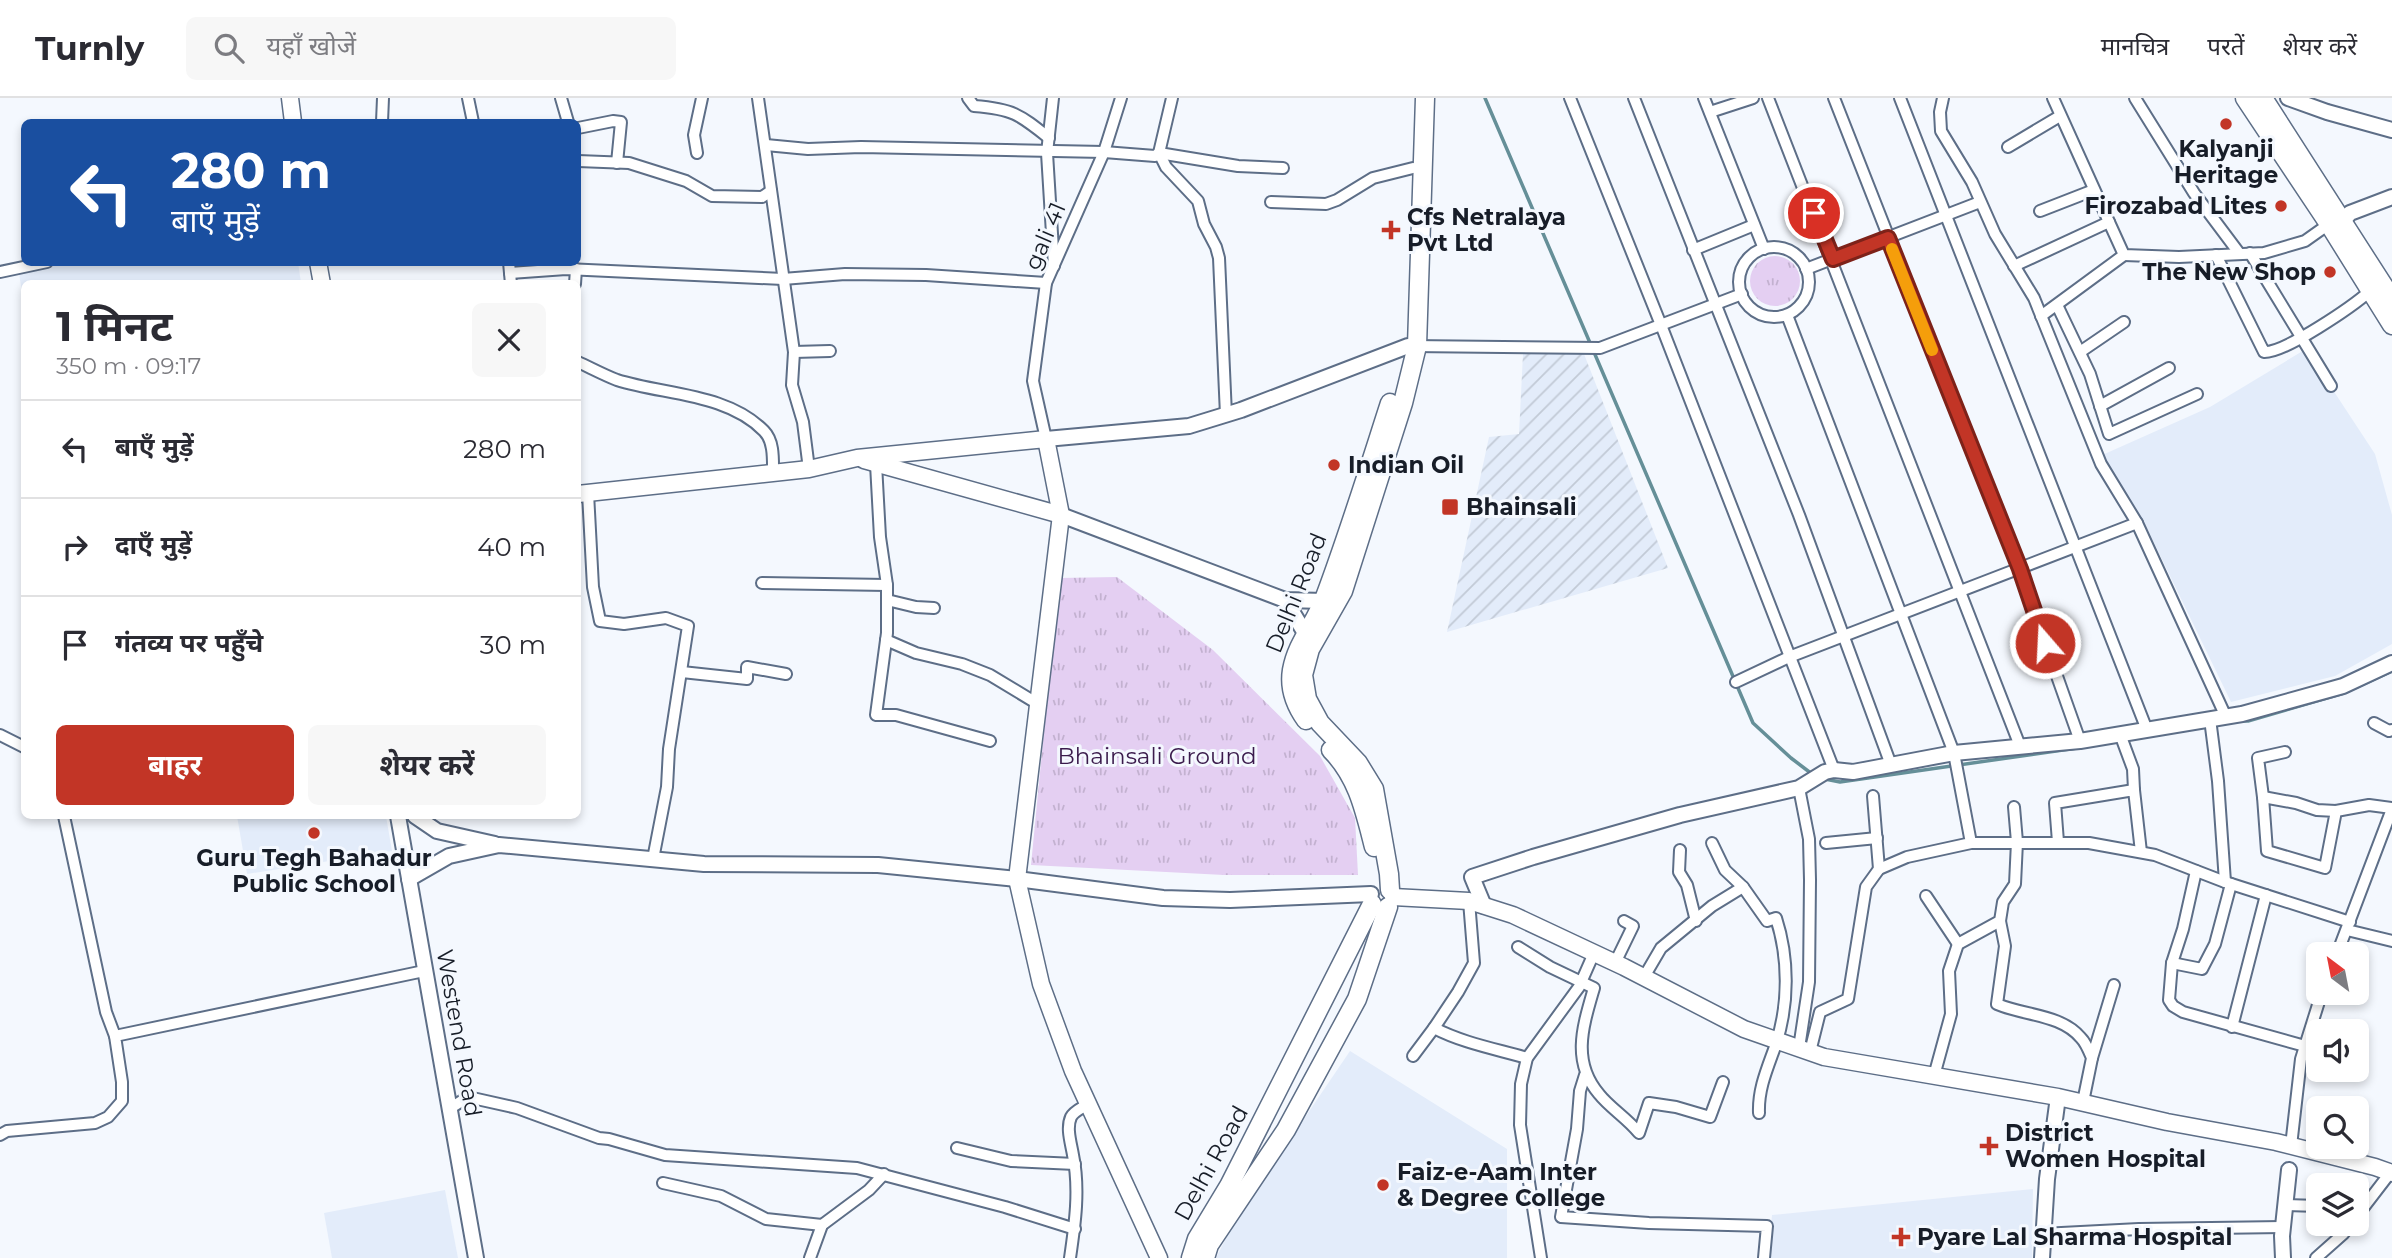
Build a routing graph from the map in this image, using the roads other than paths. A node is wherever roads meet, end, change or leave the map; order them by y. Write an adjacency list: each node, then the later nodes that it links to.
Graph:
1 (290, 98): 27 (main road)
2 (383, 98): 28 (street)
3 (468, 98): 29 (street)
4 (561, 98): 30 (street)
5 (702, 98): 37 (street)
6 (758, 98): 34 (street)
7 (968, 98): 33 (street)
8 (1053, 98): 33 (street)
9 (1121, 98): 36 (street, gali 41)
10 (1172, 98): 39 (street)
11 (1414, 98): 42 (main road)
12 (1425, 98): 82 (main road)
13 (1570, 98): 79 (street)
14 (1634, 98): 56 (street)
15 (1704, 98): 25 (street)
16 (1753, 98): 25 (street)
17 (1768, 98): 60 (street)
18 (1834, 98): 54 (street)
19 (1900, 98): 50 (street)
20 (1943, 98): 48 (street)
21 (2053, 98): 26 (street)
22 (2136, 98): 57 (street)
23 (2250, 98): 52 (main road)
24 (2288, 98): 32 (street)
25 (1710, 112): 53 (street)
26 (2060, 116): 35 (street); 44 (street)
27 (293, 119)
28 (382, 119)
29 (472, 119)
30 (567, 119)
31 (581, 127): 41 (street)
32 (2392, 130)
33 (1049, 138): 38 (street)
34 (766, 145): 38 (street); 45 (street)
35 (2008, 148)
36 (1104, 152): 38 (street); 39 (street); 63 (street, gali 41)
37 (697, 153)
38 (1047, 153): 63 (street)
39 (1158, 153): 43 (street); 91 (street)
40 (581, 158): 41 (street)
41 (617, 163): 45 (street)
42 (1413, 167): 47 (street); 82 (main road)
43 (1283, 168)
44 (2094, 190): 49 (street); 51 (street)
45 (771, 191): 68 (street)
46 (2392, 197): 52 (street)
47 (1271, 202)
48 (1980, 202): 50 (street); 62 (street)
49 (2040, 211)
50 (1945, 215): 54 (street); 100 (street)
51 (2109, 222): 58 (street); 62 (street)
52 (2335, 223): 57 (street); 71 (main road); 73 (main road)
53 (1754, 225): 55 (street); 56 (street)
54 (1888, 238): 60 (street); 101 (street)
55 (1764, 249): 64 (street); 72 (street)
56 (1693, 250): 74 (street)
57 (2244, 253): 59 (street); 81 (street)
58 (2124, 254): 59 (street); 75 (street)
59 (2216, 254): 81 (street)
60 (1833, 259): 64 (street); 104 (street)
61 (28, 266): 66 (street)
62 (2014, 266): 77 (street)
63 (1054, 268): 70 (street, gali 41)
64 (1806, 268): 76 (street)
65 (576, 270): 67 (street); 68 (street); 69 (street)
66 (0, 272)
67 (510, 273)
68 (782, 279): 70 (street); 84 (street)
69 (575, 280)
70 (1046, 283): 92 (street, gali 41)
71 (2370, 291): 80 (main road); 81 (street)
72 (1742, 294): 74 (street); 76 (street)
73 (2392, 299)
74 (1715, 304): 79 (street); 111 (street)
75 (2057, 305): 77 (street); 85 (street)
76 (1787, 315): 109 (street)
77 (2041, 316): 99 (street)
78 (2124, 322): 85 (street)
79 (1661, 325): 82 (street); 113 (street)
80 (2392, 325)
81 (2301, 337): 88 (street)
82 (1413, 346): 91 (street); 107 (main road, Delhi Road)
83 (830, 351): 84 (street)
84 (794, 352): 95 (street)
85 (2080, 352): 90 (street)
86 (581, 363): 96 (street)
87 (2169, 368): 90 (street)
88 (2331, 386)
89 (2197, 394): 90 (street)
90 (2100, 406)
91 (1226, 415): 92 (street)
92 (1046, 439): 93 (main road); 98 (main road)
93 (857, 458): 94 (main road); 95 (main road)
94 (876, 464): 98 (main road); 103 (street)
95 (809, 468): 96 (main road)
96 (773, 472): 97 (main road)
97 (583, 494): 115 (street)
98 (1061, 515): 106 (street); 118 (main road)
99 (2137, 523): 100 (street); 119 (street)
100 (2075, 548): 101 (street); 122 (street)
101 (2020, 569): 104 (street); 127 (street)
102 (762, 583): 103 (street)
103 (887, 585): 105 (street)
104 (1961, 592): 109 (street); 129 (street)
105 (887, 600): 108 (street); 112 (street)
106 (1285, 600): 107 (street); 110 (street)
107 (1329, 604): 110 (main road, Delhi Road)
108 (934, 608)
109 (1902, 615): 111 (street); 131 (street)
110 (1310, 636): 161 (main road, Delhi Road)
111 (1843, 637): 113 (street); 132 (street)
112 (886, 640): 118 (street); 126 (street)
113 (1789, 657): 117 (street); 133 (street)
114 (2392, 663): 119 (street)
115 (682, 672): 116 (street); 153 (street)
116 (786, 674)
117 (1736, 682)
118 (1038, 704): 156 (main road)
119 (2226, 717): 121 (street)
120 (2374, 723): 123 (street)
121 (2210, 724): 122 (street); 158 (street)
122 (2147, 730): 125 (street)
123 (2392, 730)
124 (0, 734): 128 (street)
125 (2120, 734): 127 (street); 135 (street)
126 (990, 741)
127 (2080, 741): 129 (street)
128 (21, 745)
129 (2020, 747): 131 (street)
130 (2285, 752): 137 (street)
131 (1954, 753): 132 (street); 148 (street)
132 (1891, 765): 133 (street)
133 (1830, 771): 134 (street)
134 (1804, 786): 163 (street); 185 (street)
135 (2134, 790): 146 (street); 152 (street)
136 (1873, 796): 144 (street)
137 (2263, 797): 140 (street); 140 (street)
138 (2014, 807): 145 (street)
139 (2392, 809): 140 (street); 167 (street)
140 (2336, 811)
141 (65, 819): 182 (street)
142 (399, 819): 157 (street, Westend Road)
143 (419, 819): 150 (street)
144 (1877, 838): 149 (street); 154 (street)
145 (2017, 842): 146 (street); 148 (street); 166 (street)
146 (2058, 842): 152 (street)
147 (1712, 843): 159 (street)
148 (1971, 843): 154 (street)
149 (1826, 844)
150 (499, 845): 153 (street); 157 (street)
151 (1680, 850): 165 (street)
152 (2141, 852): 155 (street)
153 (653, 859): 156 (street)
154 (1879, 869): 185 (street)
155 (2196, 871): 158 (street); 174 (street)
156 (1017, 879): 161 (street); 194 (main road)
157 (409, 880): 175 (street, Westend Road)
158 (2228, 883): 160 (street); 174 (street)
159 (1743, 887): 165 (street); 183 (street)
160 (2266, 895): 167 (street); 180 (street)
161 (1382, 896): 163 (main road); 217 (main road, Delhi Road); 218 (main road)
162 (1926, 896): 170 (street)
163 (1477, 904): 172 (main road); 181 (street)
164 (1625, 921): 173 (street)
165 (1696, 921): 176 (street)
166 (2000, 921): 170 (street); 188 (street)
167 (2348, 926): 168 (street); 169 (street)
168 (2392, 941)
169 (2342, 942)
170 (1958, 944): 190 (street)
171 (1518, 947): 177 (street)
172 (1594, 953): 173 (main road); 177 (street)
173 (1615, 963): 176 (main road)
174 (2172, 963): 180 (street)
175 (424, 971): 182 (street); 195 (street, Westend Road)
176 (1644, 977): 183 (main road)
177 (1582, 981): 187 (street); 189 (street)
178 (2113, 985): 188 (street)
179 (2318, 1005): 184 (street)
180 (2232, 1027): 184 (street)
181 (1434, 1028): 186 (street); 187 (street)
182 (116, 1037): 197 (street)
183 (1777, 1040): 185 (main road); 196 (street)
184 (2305, 1046): 198 (street)
185 (1805, 1050): 190 (main road)
186 (1412, 1056)
187 (1527, 1058): 219 (street)
188 (2092, 1058): 193 (street)
189 (1585, 1076): 191 (street); 220 (street)
190 (1934, 1076): 192 (main road)
191 (1723, 1082)
192 (2058, 1097): 193 (main road); 211 (street)
193 (2083, 1102): 198 (main road)
194 (1088, 1104): 200 (street); 216 (main road)
195 (449, 1109): 203 (street); 213 (street, Westend Road)
196 (1759, 1113)
197 (0, 1135)
198 (2291, 1146): 202 (main road)
199 (957, 1148): 200 (street)
200 (1075, 1164): 210 (street)
201 (2289, 1170): 206 (street)
202 (2391, 1173): 205 (street)
203 (884, 1174): 208 (street); 210 (street)
204 (663, 1182): 208 (street)
205 (2369, 1201)
206 (2285, 1205): 207 (street); 209 (street)
207 (2306, 1206)
208 (822, 1225): 214 (street)
209 (2283, 1227): 211 (street); 222 (street)
210 (1075, 1229): 215 (street)
211 (2042, 1234): 221 (street)
212 (2341, 1236): 223 (street)
213 (476, 1258)
214 (810, 1258)
215 (1070, 1258)
216 (1159, 1258)
217 (1191, 1258)
218 (1205, 1258)
219 (1541, 1258)
220 (1764, 1258)
221 (2042, 1258)
222 (2283, 1258)
223 (2316, 1258)

